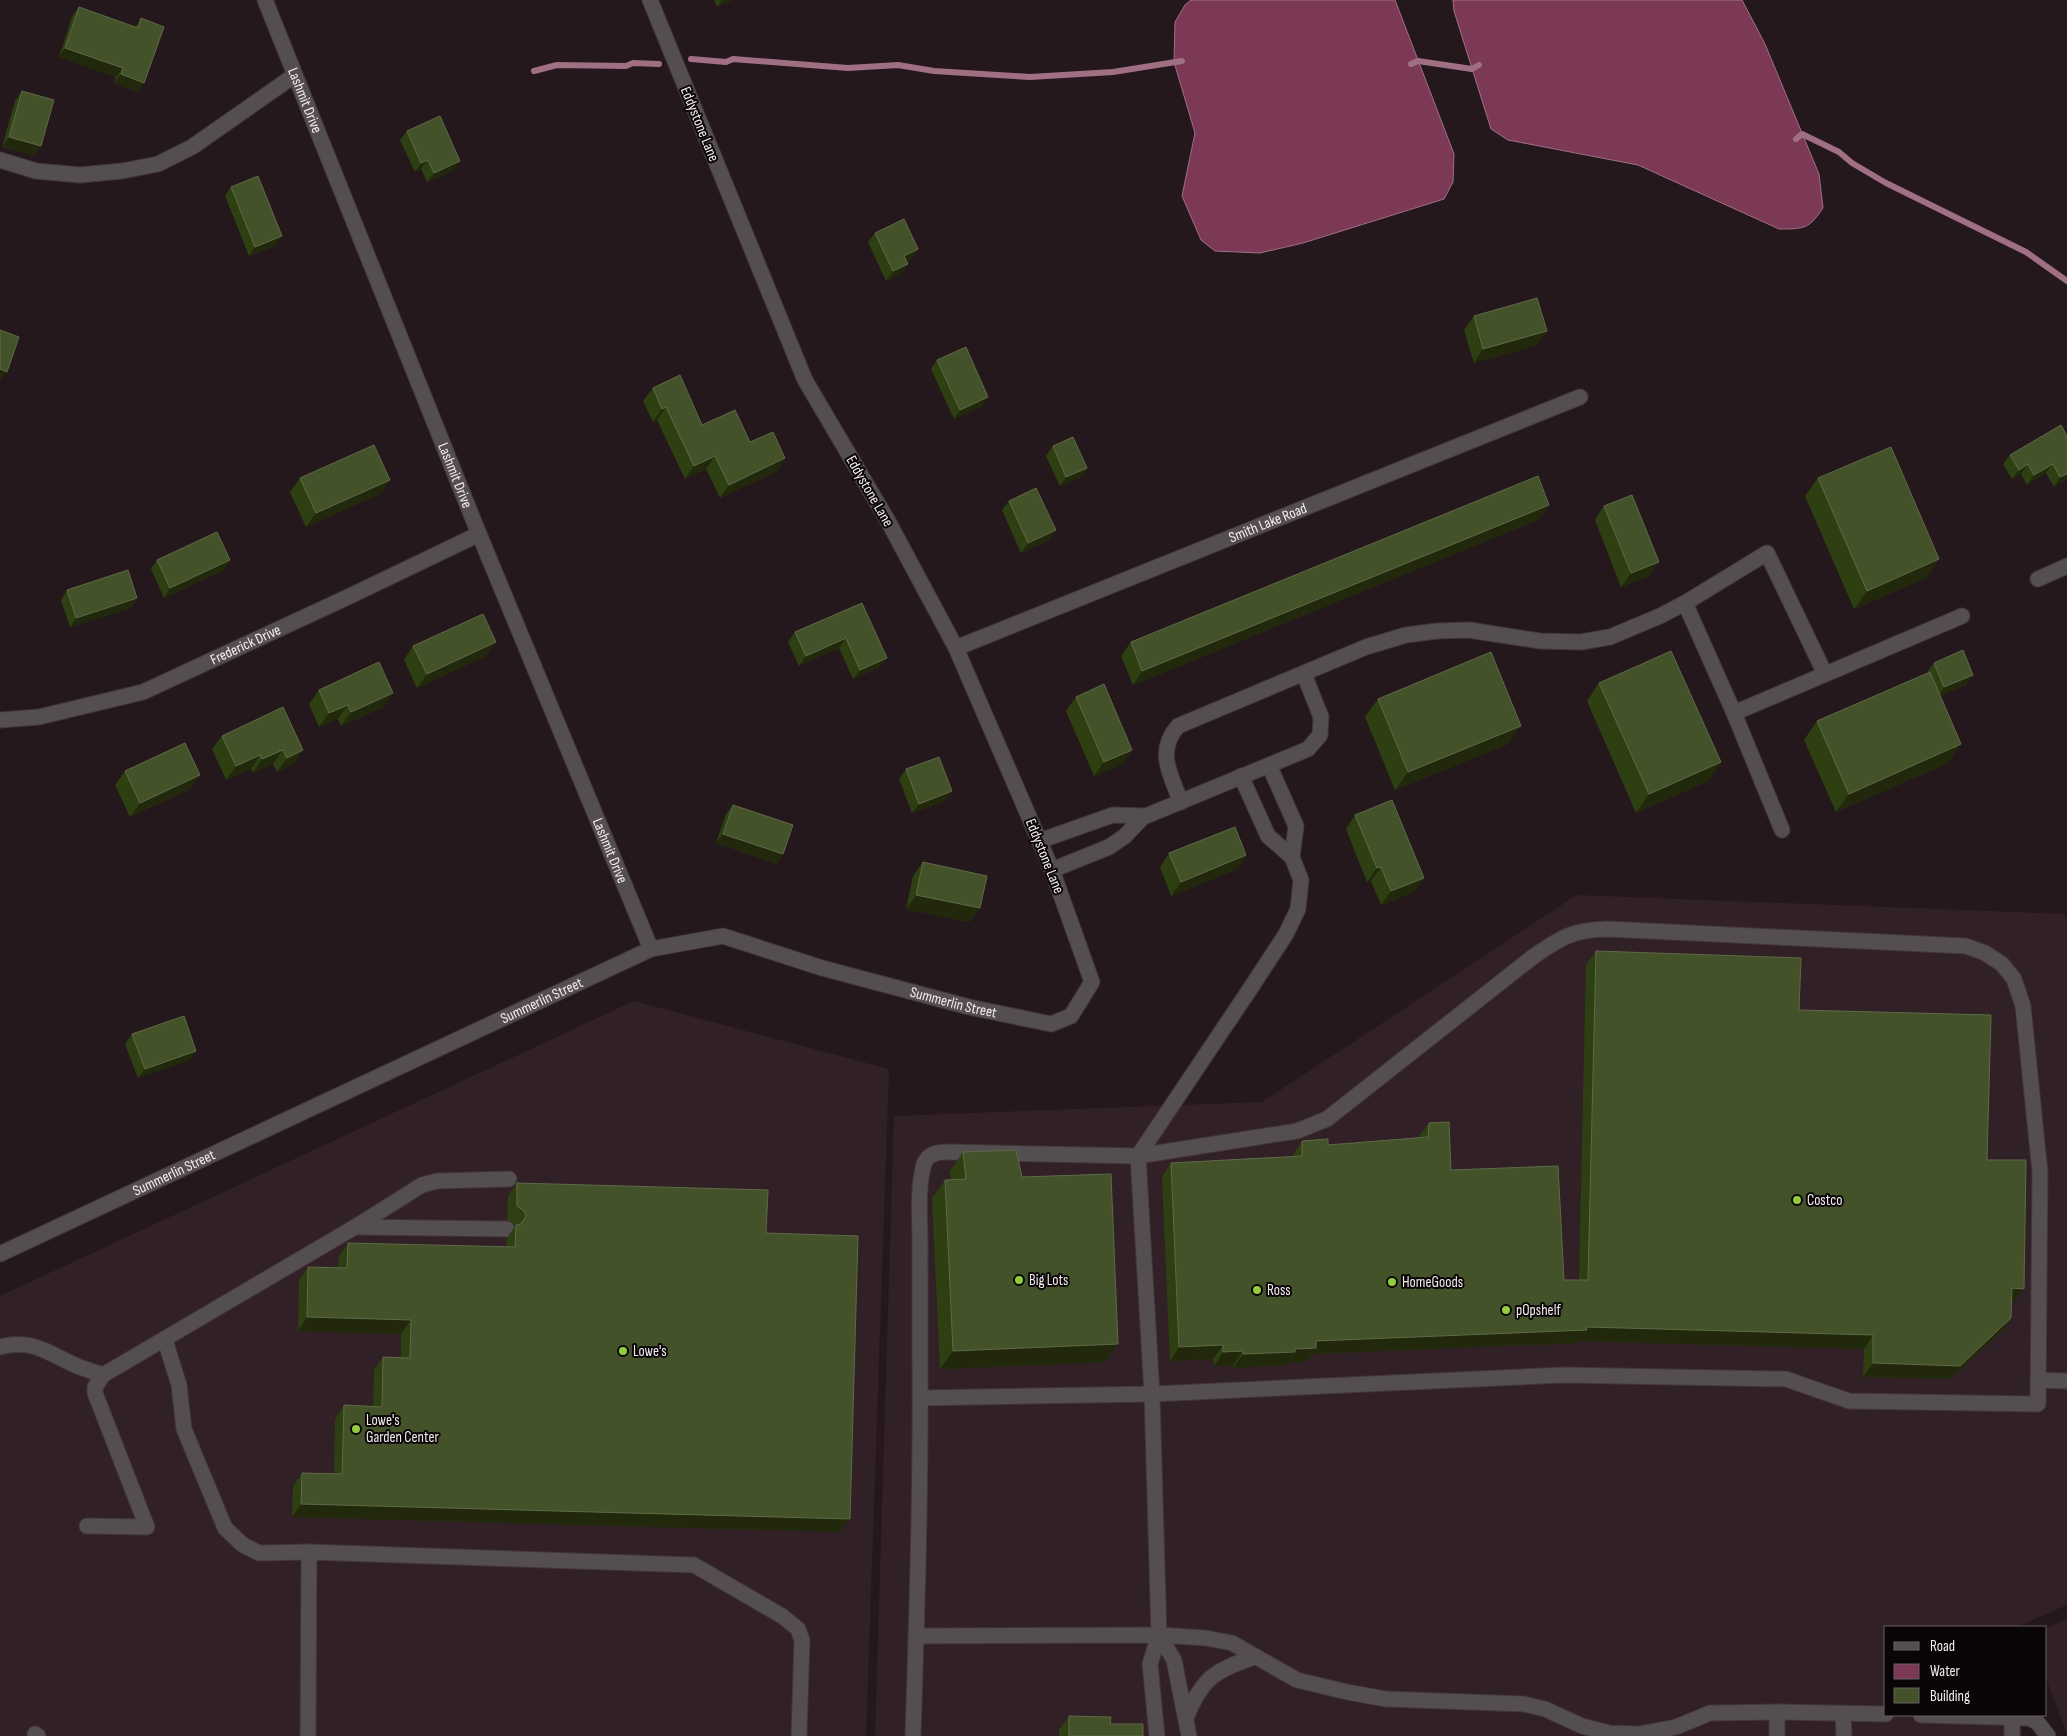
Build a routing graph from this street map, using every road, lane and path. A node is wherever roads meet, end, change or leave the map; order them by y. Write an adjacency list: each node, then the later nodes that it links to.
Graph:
1 (265, 0): 3 (street, Lashmit Drive)
2 (650, 0): 11 (street, Eddystone Lane)
3 (295, 75): 4 (street); 6 (street, Lashmit Drive)
4 (0, 160)
5 (1580, 397): 11 (street, Smith Lake Road)
6 (479, 534): 15 (street, Frederick Drive); 24 (street, Lashmit Drive)
7 (2067, 566): 8 (street)
8 (2038, 579)
9 (1684, 603): 12 (street); 13 (street); 14 (street)
10 (1962, 616): 13 (street)
11 (956, 648): 21 (street, Eddystone Lane)
12 (1304, 674): 16 (street); 18 (street)
13 (1825, 674): 14 (street)
14 (1734, 713): 20 (street)
15 (0, 720)
16 (1269, 765): 17 (street); 22 (street)
17 (1241, 776): 18 (street); 22 (street)
18 (1181, 802): 19 (street)
19 (1142, 817): 21 (street); 23 (street)
20 (1782, 830)
21 (1039, 842): 23 (street, Eddystone Lane)
22 (1292, 857): 26 (street)
23 (1052, 870): 25 (street, Eddystone Lane)
24 (651, 949): 25 (street, Summerlin Street); 30 (street, Summerlin Street)
25 (1092, 982)
26 (1138, 1156): 34 (street); 36 (street); 37 (street)
27 (509, 1179): 28 (street)
28 (355, 1227): 29 (street); 31 (street)
29 (507, 1229)
30 (0, 1254)
31 (165, 1340): 33 (street); 39 (street)
32 (0, 1347): 33 (street)
33 (103, 1375): 38 (street)
34 (2038, 1380): 35 (street); 36 (street)
35 (2067, 1381)
36 (1152, 1394): 37 (street); 40 (street)
37 (920, 1398): 41 (street)
38 (87, 1526)
39 (309, 1552): 48 (street); 49 (street)
40 (1159, 1635): 41 (street); 42 (street); 47 (street); 51 (street)
41 (916, 1636): 50 (street)
42 (1255, 1657): 43 (street); 47 (street)
43 (1777, 1712): 44 (street); 53 (street)
44 (1844, 1713): 45 (street); 54 (street)
45 (1884, 1714)
46 (2012, 1716): 55 (street); 56 (street)
47 (1186, 1718): 52 (street)
48 (308, 1736)
49 (799, 1736)
50 (912, 1736)
51 (1157, 1736)
52 (1189, 1736)
53 (1777, 1736)
54 (1844, 1736)
55 (2012, 1736)
56 (2048, 1736)

